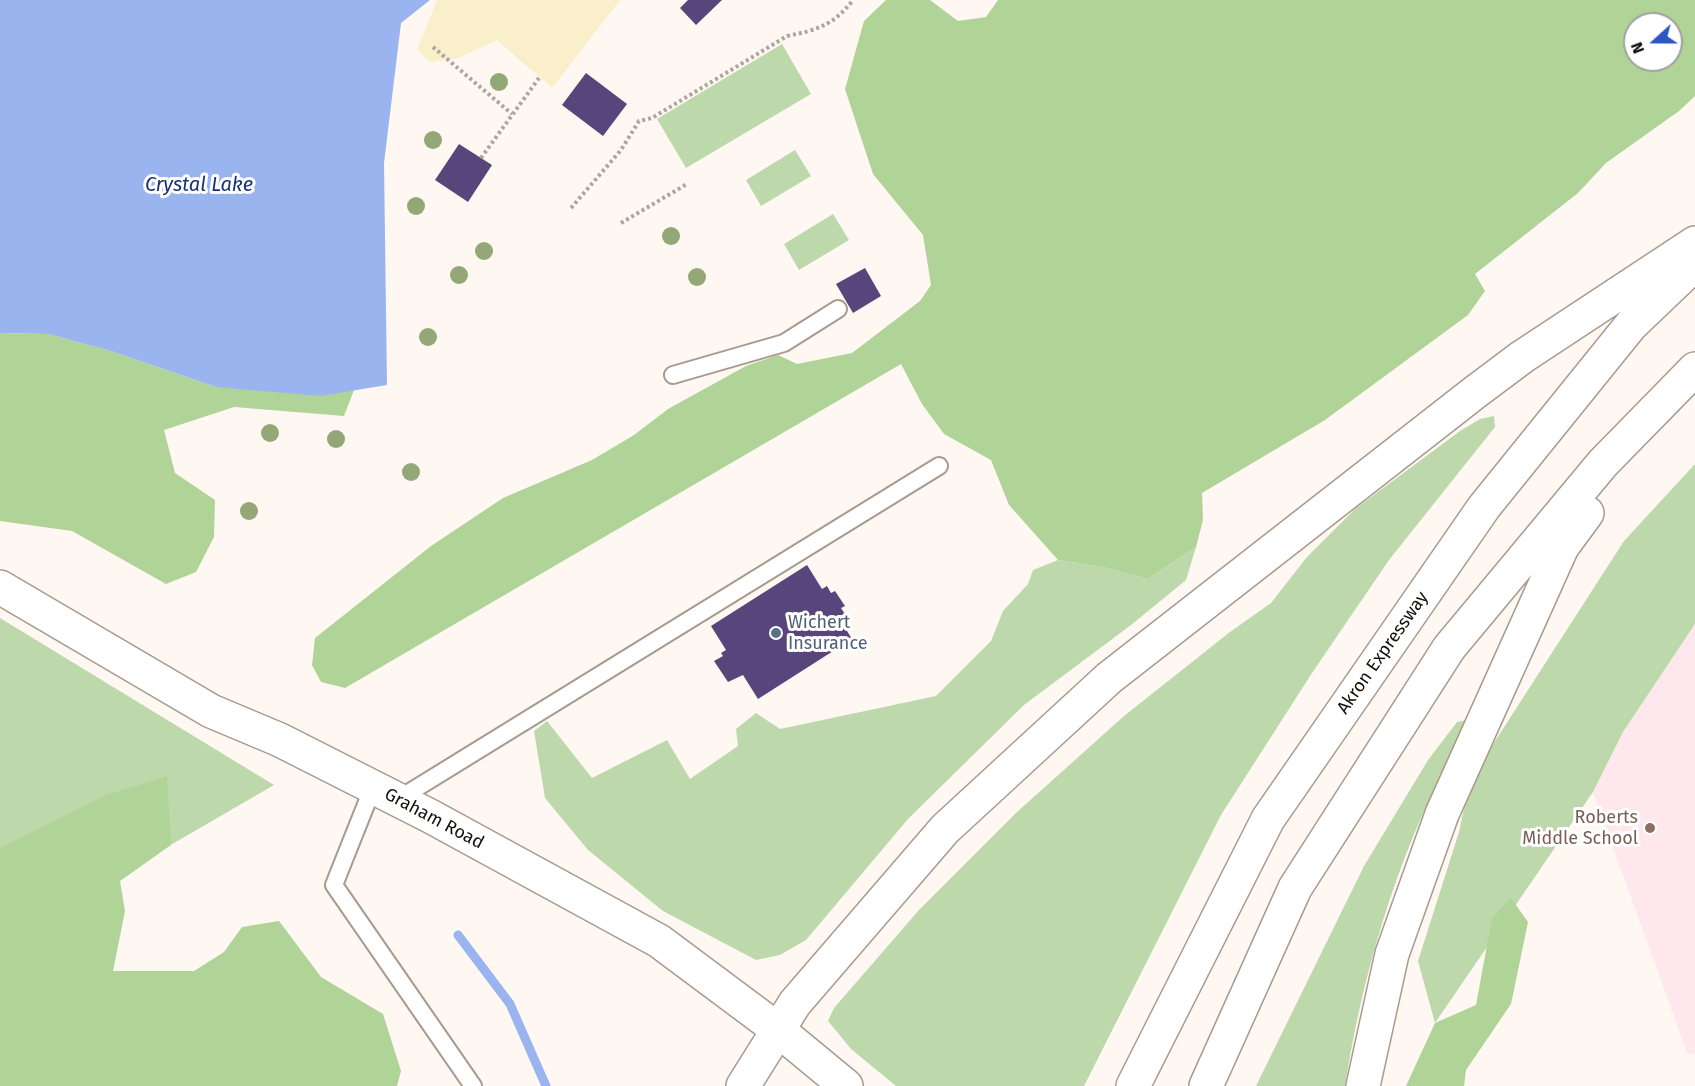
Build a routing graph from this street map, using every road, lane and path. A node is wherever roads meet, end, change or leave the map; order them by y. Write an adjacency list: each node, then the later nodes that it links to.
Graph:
1 (853, 0): 7 (path)
2 (433, 47): 4 (path)
3 (539, 78): 4 (path)
4 (512, 114): 5 (path)
5 (481, 158)
6 (687, 184): 8 (path)
7 (570, 208)
8 (621, 223)
9 (1695, 243): 18 (main road)
10 (1695, 264): 22 (main road, Akron Expressway)
11 (838, 309): 13 (lane)
12 (1695, 369): 23 (main road)
13 (673, 375)
14 (1695, 376): 24 (main road)
15 (939, 466): 17 (lane)
16 (0, 587): 17 (main road, Graham Road)
17 (385, 794): 18 (main road, Graham Road); 19 (lane)
18 (777, 1029): 20 (main road); 21 (main road, Graham Road)
19 (473, 1086)
20 (743, 1086)
21 (846, 1086)
22 (1133, 1086)
23 (1206, 1086)
24 (1363, 1086)

